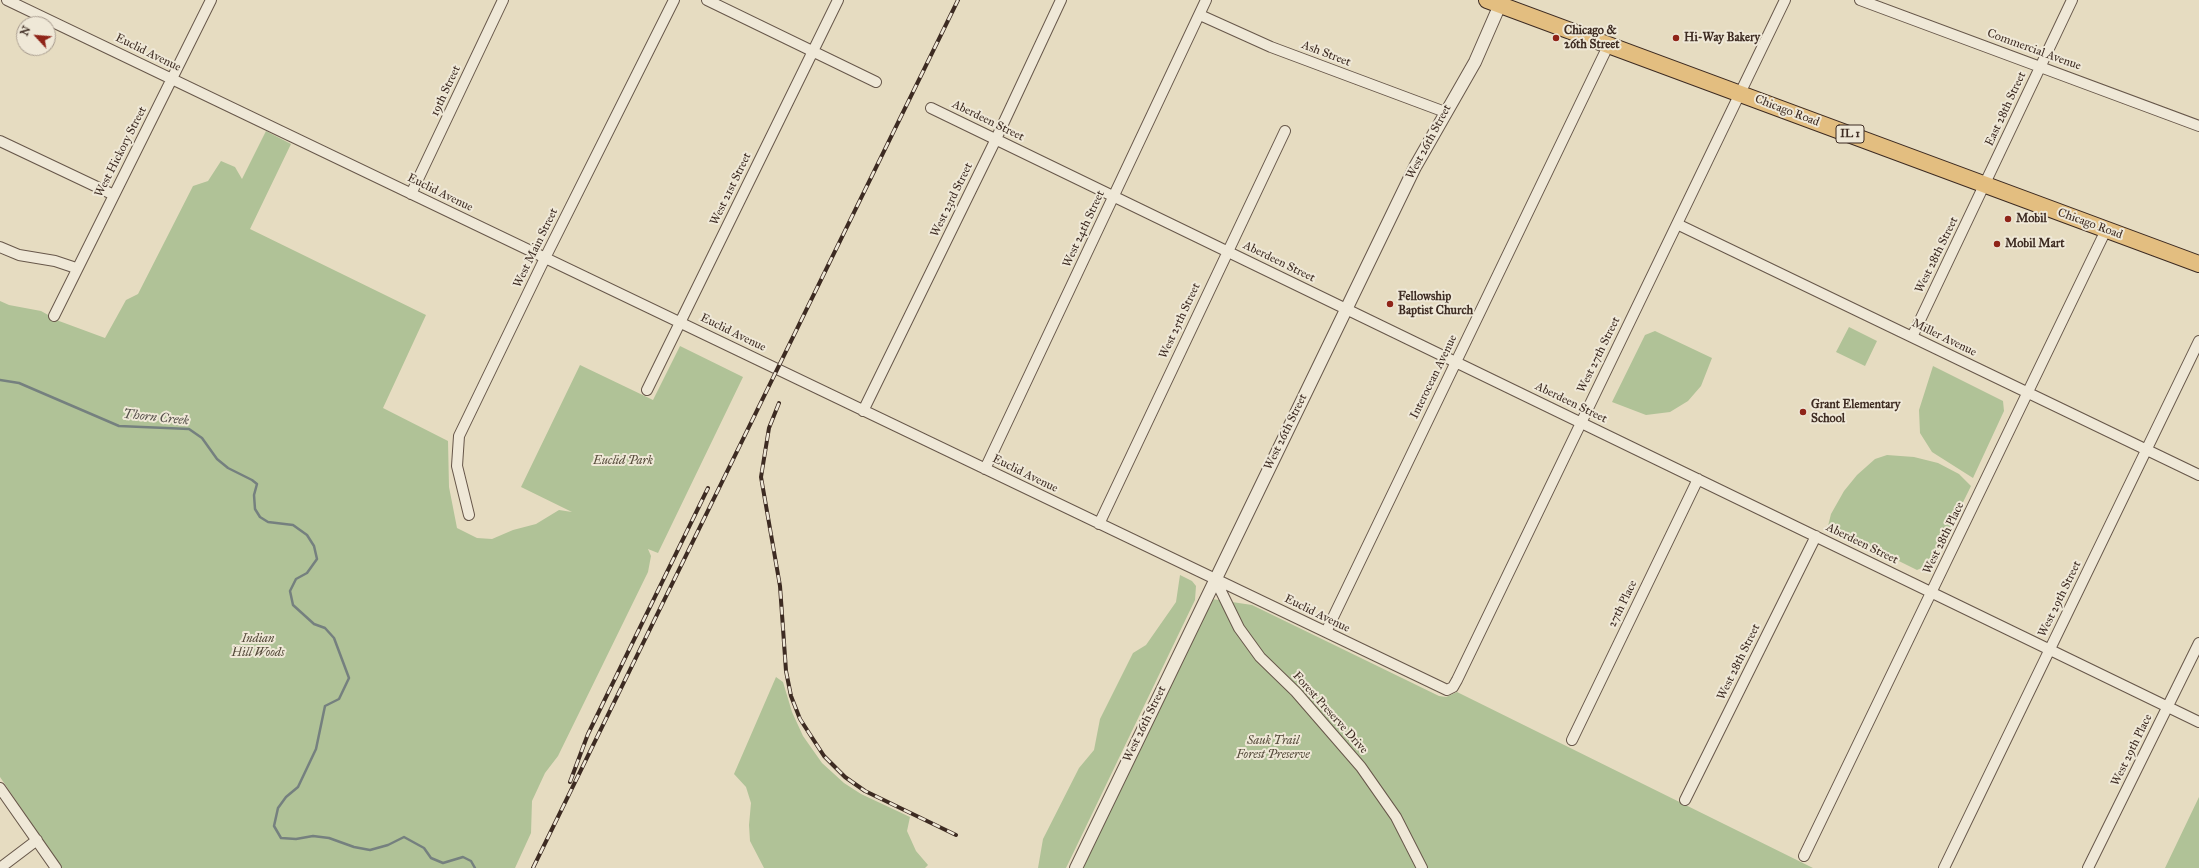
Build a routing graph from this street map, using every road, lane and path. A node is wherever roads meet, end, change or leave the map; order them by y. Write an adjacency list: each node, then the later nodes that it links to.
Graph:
1 (7, 0): 17 (street, Euclid Avenue)
2 (211, 0): 17 (street, West Hickory Street)
3 (503, 0): 27 (street, 19th Street)
4 (674, 0): 34 (street, West Main Street)
5 (707, 0): 15 (street)
6 (838, 0): 15 (street, West 21st Street)
7 (1061, 0): 24 (street, West 23rd Street)
8 (1206, 0): 13 (street, West 24th Street)
9 (1785, 0): 19 (street, West 27th Street)
10 (1860, 0): 16 (street, Commercial Avenue)
11 (2072, 0): 16 (street, East 28th Street)
12 (1496, 2): 14 (main road, Chicago Road / IL 1); 21 (street, West 26th Street)
13 (1200, 15): 21 (street, Ash Street); 29 (street, West 24th Street)
14 (1608, 46): 19 (main road, Chicago Road / IL 1); 42 (street, Interocean Avenue)
15 (813, 51): 18 (street); 39 (street, West 21st Street)
16 (2041, 66): 22 (street, Commercial Avenue); 26 (street, East 28th Street)
17 (172, 79): 27 (street, Euclid Avenue); 28 (street, West Hickory Street)
18 (876, 82)
19 (1741, 94): 26 (main road, Chicago Road / IL 1); 30 (street, West 27th Street)
20 (932, 108): 24 (street, Aberdeen Street)
21 (1445, 112): 37 (street, West 26th Street)
22 (2199, 126)
23 (1285, 131): 33 (street, West 25th Street)
24 (996, 139): 29 (street, Aberdeen Street); 45 (street, West 23rd Street)
25 (0, 141): 28 (street)
26 (1985, 185): 31 (main road, Chicago Road / IL 1); 40 (street, West 28th Street)
27 (411, 194): 34 (street, Euclid Avenue)
28 (114, 195): 36 (street, West Hickory Street)
29 (1114, 196): 33 (street, Aberdeen Street); 48 (street, West 24th Street)
30 (1677, 224): 40 (street, Miller Avenue); 46 (street, West 27th Street)
31 (2106, 230): 35 (main road, Chicago Road / IL 1); 44 (street, West 28th Place)
32 (0, 247): 36 (street)
33 (1228, 251): 37 (street, Aberdeen Street); 52 (street, West 25th Street)
34 (545, 258): 39 (street, Euclid Avenue); 51 (street, West Main Street)
35 (2199, 264)
36 (76, 268): 38 (street, West Hickory Street)
37 (1346, 309): 42 (street, Aberdeen Street); 54 (street, West 26th Street)
38 (54, 316)
39 (681, 323): 43 (street, West 21st Street); 45 (street, Euclid Avenue)
40 (1912, 337): 44 (street, Miller Avenue)
41 (2199, 341): 47 (street, West 29th Street)
42 (1456, 362): 46 (street, Aberdeen Street); 56 (street, Interocean Avenue)
43 (647, 390)
44 (2028, 393): 47 (street, Miller Avenue); 55 (street, West 28th Place)
45 (863, 410): 48 (street, Euclid Avenue)
46 (1581, 422): 50 (street, Aberdeen Street); 59 (street, West 27th Street)
47 (2146, 450): 49 (street, Miller Avenue); 58 (street, West 29th Street)
48 (985, 469): 52 (street, Euclid Avenue)
49 (2199, 475)
50 (1698, 479): 53 (street, Aberdeen Street); 62 (street, 27th Place)
51 (469, 515)
52 (1099, 524): 54 (street, Euclid Avenue)
53 (1816, 536): 55 (street, Aberdeen Street); 64 (street, West 28th Street)
54 (1214, 579): 56 (street, Euclid Avenue); 69 (street, West 26th Street); 70 (street, Forest Preserve Drive)
55 (1932, 592): 58 (street, Aberdeen Street); 66 (street, West 28th Place)
56 (1326, 632): 59 (street, Euclid Avenue)
57 (2199, 642): 60 (street, West 29th Place)
58 (2050, 649): 60 (street, Aberdeen Street); 71 (street, West 29th Street)
59 (1447, 690)
60 (2168, 706): 61 (street, Aberdeen Street); 72 (street, West 29th Place)
61 (2199, 722)
62 (1572, 740)
63 (0, 788): 65 (street)
64 (1685, 800)
65 (37, 840): 67 (street); 68 (street)
66 (1804, 856)
67 (0, 868)
68 (56, 868)
69 (1076, 868)
70 (1422, 868)
71 (1944, 868)
72 (2088, 868)

